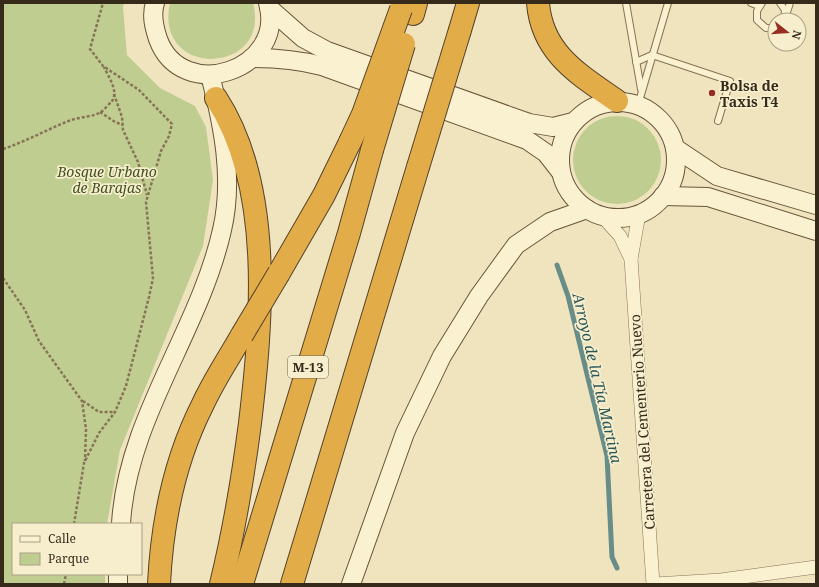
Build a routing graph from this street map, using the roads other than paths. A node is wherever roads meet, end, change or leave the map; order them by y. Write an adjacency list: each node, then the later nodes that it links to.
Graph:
1 (155, 3): 16 (street)
2 (468, 3): 36 (highway, bridge)
3 (538, 3): 19 (highway)
4 (626, 3): 15 (lane)
5 (668, 3): 13 (lane)
6 (751, 3): 8 (lane)
7 (780, 3): 11 (lane)
8 (760, 4): 12 (lane)
9 (268, 6): 14 (street); 21 (street)
10 (408, 7): 33 (highway, bridge); 35 (highway, M-13, bridge)
11 (785, 12)
12 (767, 28)
13 (652, 55): 15 (lane); 18 (lane); 20 (lane)
14 (252, 58): 16 (street); 23 (street)
15 (636, 62): 18 (lane)
16 (210, 75): 17 (street)
17 (216, 98): 30 (street); 34 (highway)
18 (640, 98): 19 (street); 22 (street)
19 (617, 101): 21 (street)
20 (718, 121)
21 (573, 122): 23 (street)
22 (675, 148): 24 (street); 25 (street)
23 (560, 171): 26 (street)
24 (663, 196): 27 (street); 28 (street)
25 (816, 205)
26 (594, 213): 27 (street); 29 (street, Carretera del Cementerio Nuevo); 37 (street)
27 (639, 214): 29 (street, Carretera del Cementerio Nuevo)
28 (816, 231)
29 (630, 259): 38 (street, Carretera del Cementerio Nuevo)
30 (121, 523)
31 (816, 567): 32 (street, Carretera del Cementerio Nuevo)
32 (759, 580): 38 (street, Carretera del Cementerio Nuevo)
33 (159, 584)
34 (221, 584)
35 (242, 584)
36 (292, 584)
37 (351, 584)
38 (654, 584)

